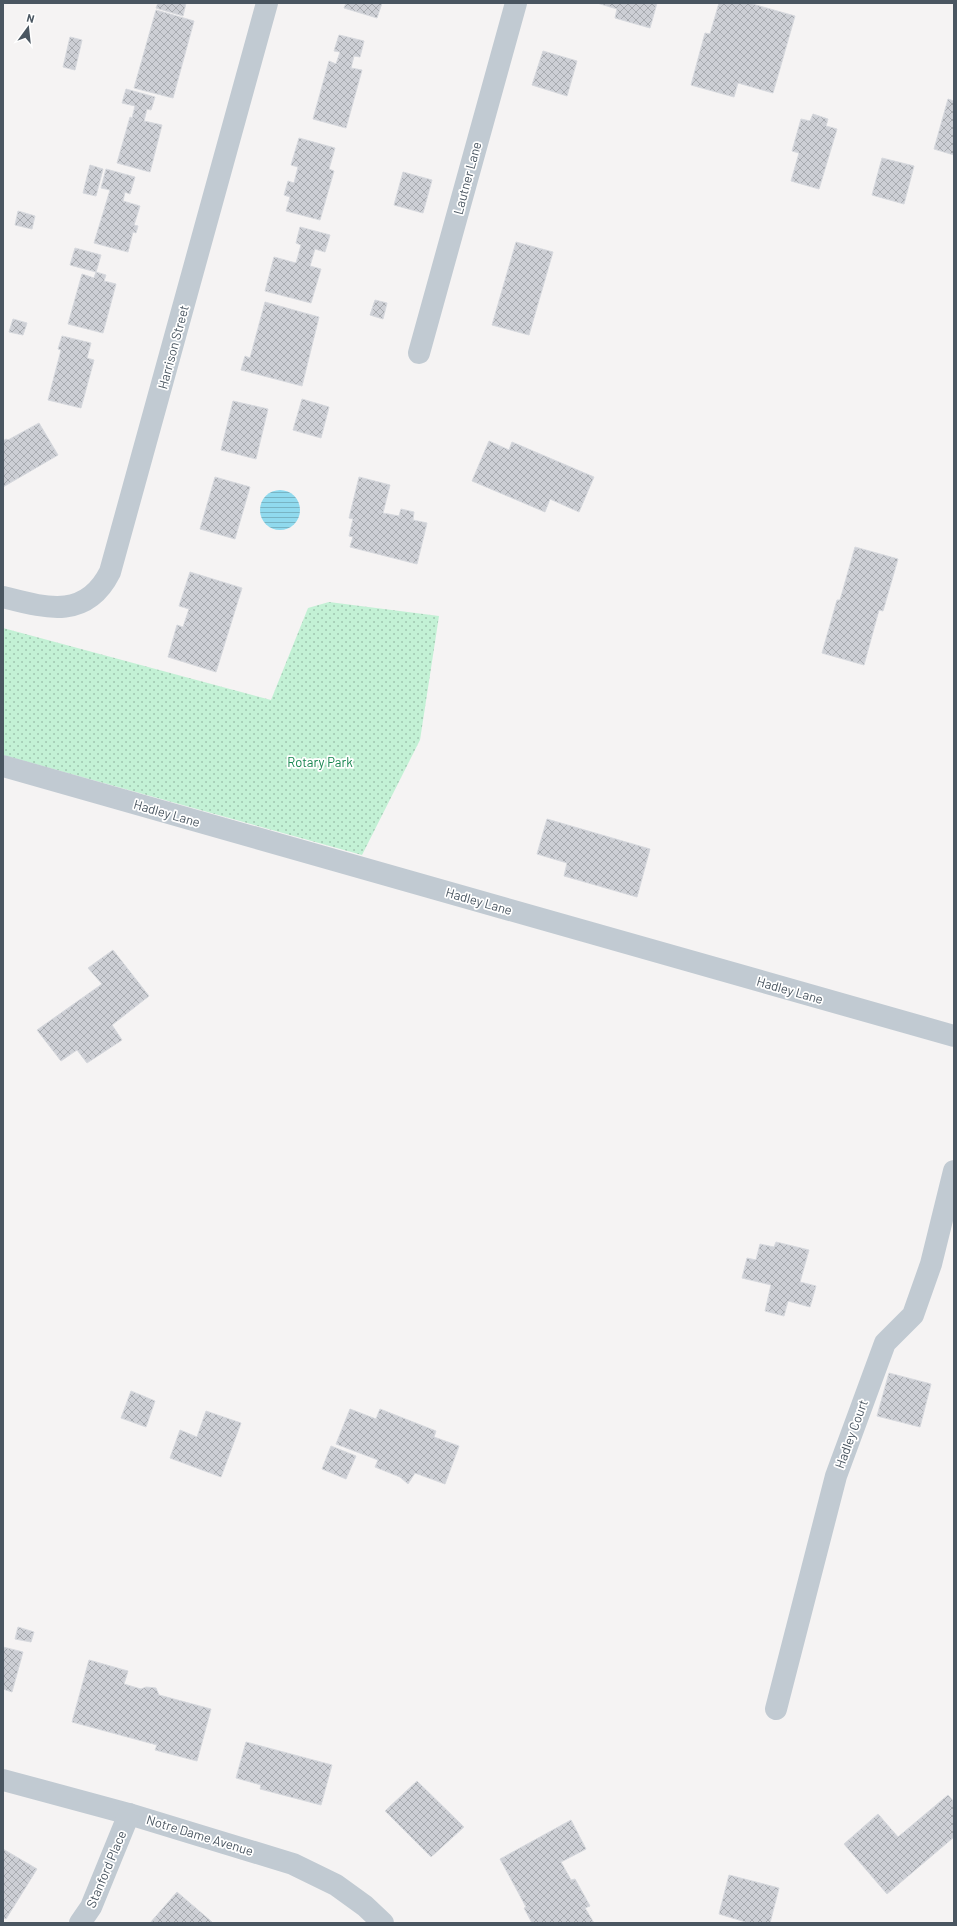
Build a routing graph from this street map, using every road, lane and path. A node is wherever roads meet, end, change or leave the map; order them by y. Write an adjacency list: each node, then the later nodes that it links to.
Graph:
1 (267, 3): 4 (street, Harrison Street)
2 (516, 3): 3 (street, Lautner Lane)
3 (419, 353)
4 (3, 597)
5 (3, 766): 6 (street, Hadley Lane)
6 (954, 1036)
7 (954, 1171): 8 (street, Hadley Court)
8 (776, 1709)
9 (3, 1780): 10 (street, Notre Dame Avenue)
10 (129, 1814): 11 (street, Stanford Place); 12 (street, Notre Dame Avenue)
11 (80, 1923)
12 (382, 1923)

